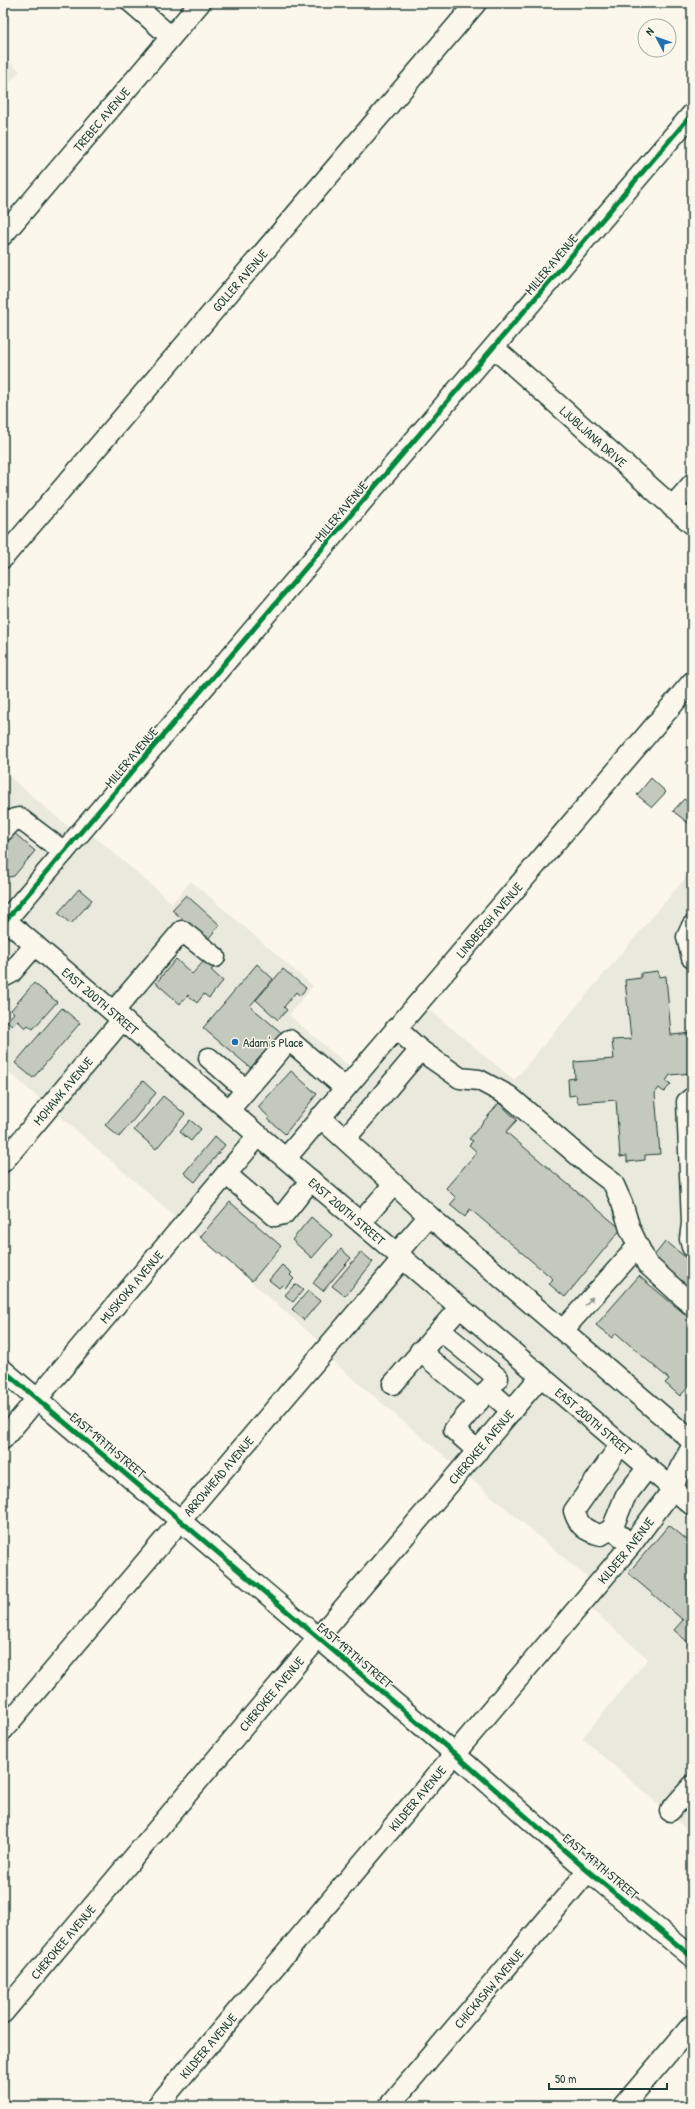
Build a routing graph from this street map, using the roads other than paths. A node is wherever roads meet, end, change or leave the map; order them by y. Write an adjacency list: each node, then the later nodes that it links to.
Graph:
1 (132, 3): 4 (street)
2 (200, 3): 4 (street, TREBEC AVENUE)
3 (476, 3): 11 (street, GOLLER AVENUE)
4 (171, 37): 6 (street, TREBEC AVENUE)
5 (692, 114): 7 (street, MILLER AVENUE)
6 (3, 235)
7 (494, 348): 9 (street, LJUBLJANA DRIVE); 14 (street, MILLER AVENUE)
8 (692, 484): 9 (street)
9 (672, 507): 10 (street, LJUBLJANA DRIVE)
10 (692, 524)
11 (3, 558)
12 (692, 682): 22 (street, LINDBERGH AVENUE)
13 (3, 832): 14 (street)
14 (64, 852): 15 (street, MILLER AVENUE)
15 (4, 919): 17 (street, EAST 200TH STREET)
16 (692, 926): 19 (street)
17 (35, 945): 20 (street); 21 (street, EAST 200TH STREET)
18 (215, 957): 21 (street, MOHAWK AVENUE)
19 (692, 958)
20 (3, 977)
21 (118, 1015): 28 (street, EAST 200TH STREET); 33 (street, MOHAWK AVENUE)
22 (396, 1028): 23 (street); 25 (street, LINDBERGH AVENUE)
23 (420, 1050): 31 (street); 39 (street)
24 (209, 1058): 26 (street)
25 (345, 1088): 26 (street); 29 (street, LINDBERGH AVENUE)
26 (246, 1090): 28 (street)
27 (692, 1098): 40 (street)
28 (229, 1110): 30 (street, EAST 200TH STREET)
29 (320, 1117): 31 (street); 32 (street, LINDBERGH AVENUE)
30 (259, 1135): 32 (street, EAST 200TH STREET); 34 (street, MUSKOKA AVENUE)
31 (345, 1140): 36 (street)
32 (286, 1158): 35 (street, EAST 200TH STREET)
33 (3, 1162)
34 (226, 1174): 35 (street); 53 (street, MUSKOKA AVENUE)
35 (311, 1180): 38 (street, EAST 200TH STREET)
36 (394, 1184): 37 (street); 38 (street)
37 (429, 1216): 41 (street, ARROWHEAD AVENUE); 45 (street)
38 (361, 1222): 41 (street, EAST 200TH STREET)
39 (638, 1246): 42 (street); 45 (street, one-way to 39)
40 (692, 1247)
41 (400, 1256): 43 (street, EAST 200TH STREET); 63 (street, ARROWHEAD AVENUE)
42 (692, 1305)
43 (460, 1307): 44 (street); 46 (street, EAST 200TH STREET)
44 (440, 1330): 47 (street); 48 (street)
45 (563, 1330): 56 (street)
46 (507, 1347): 48 (street); 50 (street, EAST 200TH STREET)
47 (420, 1352): 51 (street); 52 (street)
48 (488, 1369): 52 (street)
49 (3, 1370): 53 (street, EAST 197TH STREET)
50 (541, 1376): 54 (street, CHEROKEE AVENUE); 57 (street, EAST 200TH STREET)
51 (393, 1384)
52 (484, 1396): 54 (street); 59 (street)
53 (37, 1399): 55 (street, MUSKOKA AVENUE); 63 (street, EAST 197TH STREET)
54 (512, 1411): 59 (street, CHEROKEE AVENUE)
55 (3, 1439)
56 (692, 1441)
57 (621, 1444): 60 (street, EAST 200TH STREET); 64 (street)
58 (692, 1447): 61 (street, KILDEER AVENUE)
59 (478, 1451): 66 (street, CHEROKEE AVENUE)
60 (648, 1467): 61 (street, EAST 200TH STREET); 64 (street)
61 (673, 1489): 62 (street, EAST 200TH STREET); 65 (street, KILDEER AVENUE)
62 (692, 1505)
63 (181, 1521): 66 (street, EAST 197TH STREET); 67 (street, ARROWHEAD AVENUE)
64 (612, 1529): 65 (street)
65 (630, 1545): 68 (street, KILDEER AVENUE)
66 (318, 1638): 68 (street, EAST 197TH STREET); 73 (street, CHEROKEE AVENUE)
67 (3, 1730)
68 (455, 1754): 71 (street, EAST 197TH STREET); 75 (street, KILDEER AVENUE)
69 (692, 1786): 70 (street)
70 (670, 1810)
71 (588, 1871): 72 (street, EAST 197TH STREET); 76 (street, CHICKASAW AVENUE)
72 (692, 1957)
73 (3, 2014)
74 (692, 2025): 77 (street)
75 (157, 2106)
76 (389, 2106)
77 (623, 2106)

